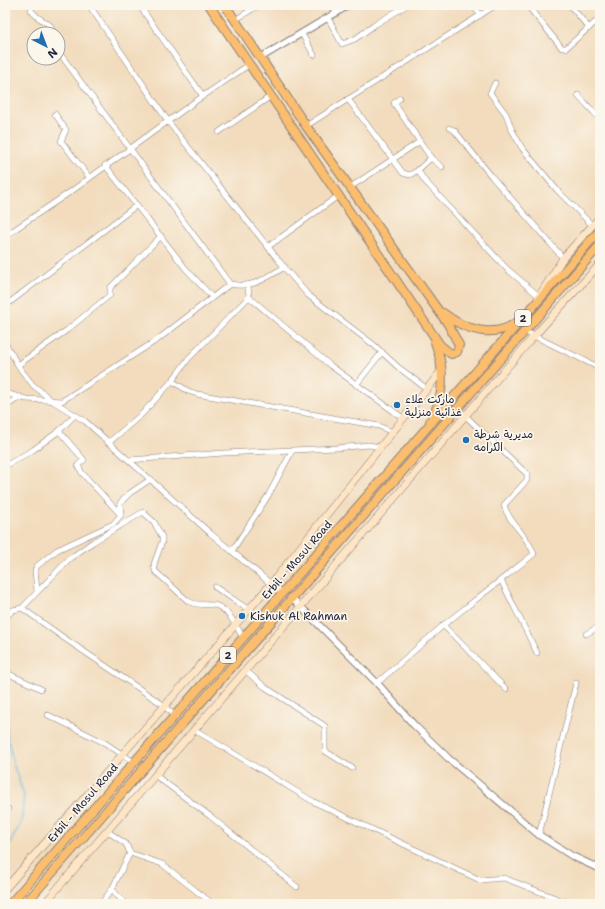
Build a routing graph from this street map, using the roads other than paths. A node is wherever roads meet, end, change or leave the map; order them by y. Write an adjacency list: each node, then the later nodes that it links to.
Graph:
1 (89, 5): 34 (street)
2 (139, 5): 27 (street)
3 (209, 5): 25 (main road)
4 (225, 5): 18 (main road)
5 (259, 5): 18 (street)
6 (332, 5): 14 (street)
7 (349, 5): 14 (street)
8 (407, 5): 16 (street)
9 (472, 5): 15 (street)
10 (496, 5): 15 (street)
11 (527, 5): 20 (street)
12 (570, 5): 20 (street)
13 (30, 10): 19 (street)
14 (337, 13): 16 (street)
15 (481, 15): 30 (street)
16 (328, 18): 21 (street)
17 (600, 18): 20 (street)
18 (235, 20): 23 (main road)
19 (51, 26)
20 (589, 28)
21 (302, 34): 22 (street); 23 (street)
22 (314, 55)
23 (260, 58): 35 (main road)
24 (66, 62): 39 (street)
25 (250, 64): 27 (street); 28 (main road)
26 (495, 83): 50 (street)
27 (203, 96): 34 (street)
28 (271, 96): 37 (street); 47 (main road)
29 (578, 96): 33 (street)
30 (348, 98): 35 (street); 41 (street)
31 (400, 98): 38 (street)
32 (55, 114): 45 (street)
33 (600, 119)
34 (168, 120): 39 (street); 54 (street)
35 (306, 126): 46 (main road)
36 (449, 128): 55 (street)
37 (219, 132)
38 (419, 142): 40 (street); 41 (street)
39 (129, 148): 42 (street); 58 (street)
40 (431, 158): 43 (street); 44 (street)
41 (392, 160): 44 (street); 46 (street)
42 (105, 165): 45 (street); 48 (street)
43 (442, 167)
44 (418, 170): 61 (street)
45 (89, 177): 51 (street)
46 (349, 188): 65 (main road)
47 (338, 196): 54 (street); 67 (main road)
48 (136, 205): 52 (street); 64 (street)
49 (600, 217): 50 (main road)
50 (596, 228): 55 (main road); 63 (main road, Erbil - Mosul Road / 2)
51 (5, 236)
52 (161, 236): 62 (street); 72 (street)
53 (600, 245): 68 (main road, Erbil - Mosul Road / 2)
54 (269, 246): 57 (street)
55 (563, 258): 61 (main road)
56 (600, 264): 69 (main road)
57 (285, 268): 59 (street); 71 (street)
58 (230, 284): 59 (street); 62 (street)
59 (248, 285): 60 (street)
60 (249, 296): 75 (street); 76 (street)
61 (539, 296): 63 (main road)
62 (212, 297): 80 (street)
63 (534, 305): 66 (main road, Erbil - Mosul Road / 2)
64 (5, 306)
65 (436, 307): 66 (main road); 67 (main road)
66 (525, 316): 86 (main road, Erbil - Mosul Road / 2)
67 (430, 331): 74 (main road)
68 (524, 331): 69 (street); 82 (main road, Erbil - Mosul Road / 2)
69 (535, 335): 73 (street); 84 (main road)
70 (5, 343): 72 (street)
71 (382, 352): 76 (street); 77 (street)
72 (18, 365): 80 (street)
73 (600, 368)
74 (442, 370): 77 (main road); 86 (main road)
75 (172, 381): 88 (street); 89 (street)
76 (356, 385): 85 (street)
77 (426, 389): 85 (main road)
78 (5, 393): 79 (street)
79 (20, 397): 80 (street); 81 (street)
80 (50, 400): 83 (street)
81 (5, 407)
82 (457, 408): 84 (street); 102 (main road, Erbil - Mosul Road / 2)
83 (75, 415): 87 (street); 89 (street)
84 (467, 415): 97 (street); 103 (main road)
85 (403, 418): 88 (main road)
86 (426, 428): 101 (main road, Erbil - Mosul Road / 2)
87 (59, 431): 93 (street); 95 (street)
88 (392, 432): 90 (main road)
89 (108, 443): 92 (street)
90 (380, 447): 91 (street); 98 (main road)
91 (292, 451): 92 (street); 96 (street)
92 (129, 460): 94 (street)
93 (5, 466)
94 (151, 479): 95 (street); 96 (street)
95 (121, 514): 100 (street)
96 (232, 551): 98 (street)
97 (501, 580): 109 (street); 114 (street)
98 (271, 584): 101 (street); 105 (main road)
99 (215, 587): 105 (street)
100 (37, 591): 104 (street); 108 (street)
101 (282, 593): 107 (main road, Erbil - Mosul Road / 2)
102 (291, 597): 103 (street); 136 (main road, Erbil - Mosul Road / 2)
103 (301, 607): 115 (main road); 116 (street)
104 (22, 608): 106 (street); 120 (street)
105 (249, 610): 107 (street); 108 (main road)
106 (5, 618)
107 (261, 618): 112 (main road, Erbil - Mosul Road / 2)
108 (236, 625): 112 (street); 120 (main road)
109 (443, 625): 116 (street); 118 (street)
110 (600, 626): 111 (street)
111 (586, 634)
112 (243, 638): 122 (main road, Erbil - Mosul Road / 2)
113 (5, 639): 119 (street)
114 (537, 653)
115 (246, 671): 123 (main road); 126 (street)
116 (378, 682): 129 (street)
117 (576, 683): 129 (street)
118 (506, 688)
119 (41, 689)
120 (165, 706): 122 (street); 124 (main road)
121 (48, 715): 124 (street)
122 (174, 715): 125 (main road, Erbil - Mosul Road / 2)
123 (195, 730): 127 (main road); 141 (street)
124 (123, 754): 125 (street); 133 (main road)
125 (134, 762): 135 (main road, Erbil - Mosul Road / 2)
126 (352, 768)
127 (156, 776): 128 (main road); 132 (street)
128 (107, 831): 130 (street); 137 (main road)
129 (539, 835): 131 (street)
130 (130, 853): 134 (street); 140 (street)
131 (600, 869)
132 (297, 887)
133 (5, 889)
134 (112, 889): 138 (street); 139 (street)
135 (10, 904)
136 (25, 904)
137 (44, 904)
138 (101, 904)
139 (125, 904)
140 (213, 904)
141 (571, 904)

